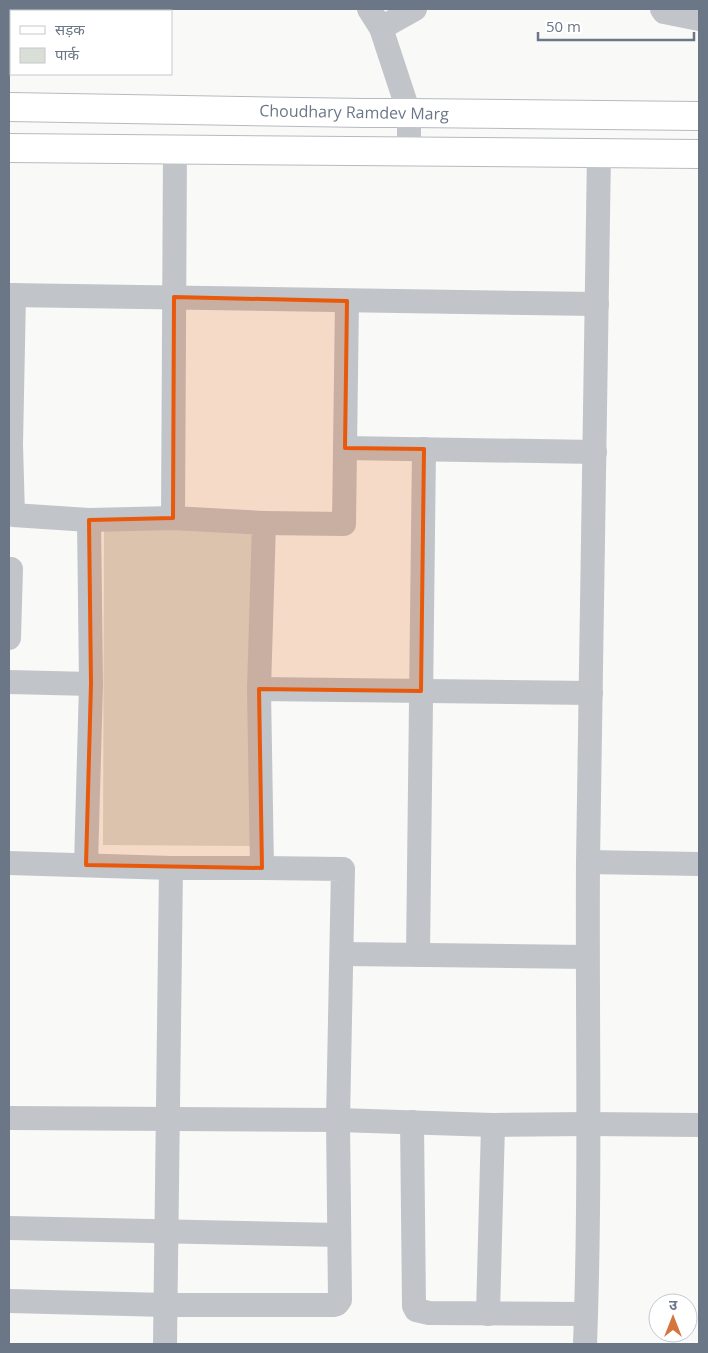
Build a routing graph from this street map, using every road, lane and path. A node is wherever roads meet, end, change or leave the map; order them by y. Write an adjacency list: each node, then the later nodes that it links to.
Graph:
1 (415, 9): 3 (street)
2 (662, 9): 4 (street)
3 (375, 18): 6 (street)
4 (699, 19)
5 (9, 107): 6 (street, Choudhary Ramdev Marg)
6 (409, 113): 7 (street, Choudhary Ramdev Marg); 10 (street)
7 (699, 116)
8 (9, 148): 9 (street)
9 (175, 149): 10 (street); 14 (street)
10 (409, 151): 11 (street)
11 (599, 153): 12 (street); 16 (street)
12 (699, 154)
13 (11, 295): 14 (street); 17 (street)
14 (174, 297): 15 (street); 21 (street)
15 (347, 301): 16 (street); 18 (street)
16 (597, 304): 20 (street)
17 (10, 444): 22 (street)
18 (345, 448): 19 (street); 23 (street)
19 (424, 450): 20 (street); 29 (street)
20 (595, 452): 30 (street)
21 (173, 518): 22 (street); 23 (street)
22 (89, 520): 27 (street)
23 (264, 523): 28 (street)
24 (11, 569): 25 (street)
25 (9, 638)
26 (9, 682): 27 (street)
27 (91, 684): 34 (street)
28 (259, 689): 29 (street); 36 (street)
29 (421, 691): 30 (street); 38 (street)
30 (591, 693): 31 (street)
31 (588, 862): 33 (street); 39 (street)
32 (9, 863): 34 (street)
33 (699, 864)
34 (86, 865): 35 (street)
35 (171, 868): 36 (street); 41 (street)
36 (262, 868): 37 (street)
37 (342, 954): 38 (street); 42 (street)
38 (418, 955): 39 (street)
39 (587, 957): 44 (street)
40 (9, 1118): 41 (street)
41 (167, 1119): 42 (street); 48 (street)
42 (338, 1120): 43 (street); 49 (street)
43 (412, 1122): 45 (street); 52 (street)
44 (589, 1124): 45 (street); 46 (street); 53 (street)
45 (493, 1125): 52 (street)
46 (699, 1125)
47 (9, 1228): 48 (street)
48 (166, 1231): 49 (street); 51 (street)
49 (339, 1235): 51 (street)
50 (9, 1301): 51 (street)
51 (166, 1305): 54 (street)
52 (488, 1314): 53 (street)
53 (586, 1314): 55 (street)
54 (165, 1344)
55 (585, 1344)

